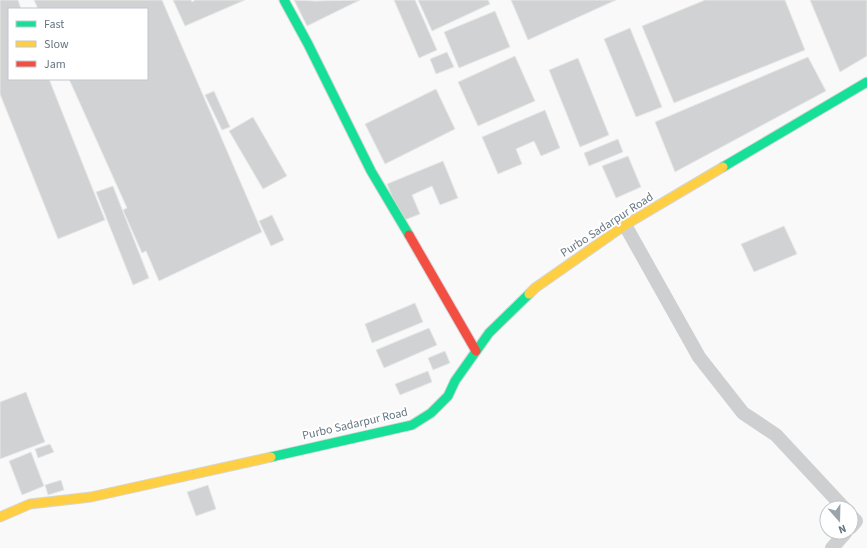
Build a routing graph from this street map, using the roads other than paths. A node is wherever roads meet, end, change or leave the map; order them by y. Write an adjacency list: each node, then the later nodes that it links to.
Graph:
1 (284, 0): 4 (street)
2 (867, 82): 3 (street, Purbo Sadarpur Road)
3 (625, 225): 4 (street, Purbo Sadarpur Road); 5 (street)
4 (476, 351): 6 (street, Purbo Sadarpur Road)
5 (837, 500)
6 (0, 517)
7 (839, 540): 8 (street)
8 (832, 548)

